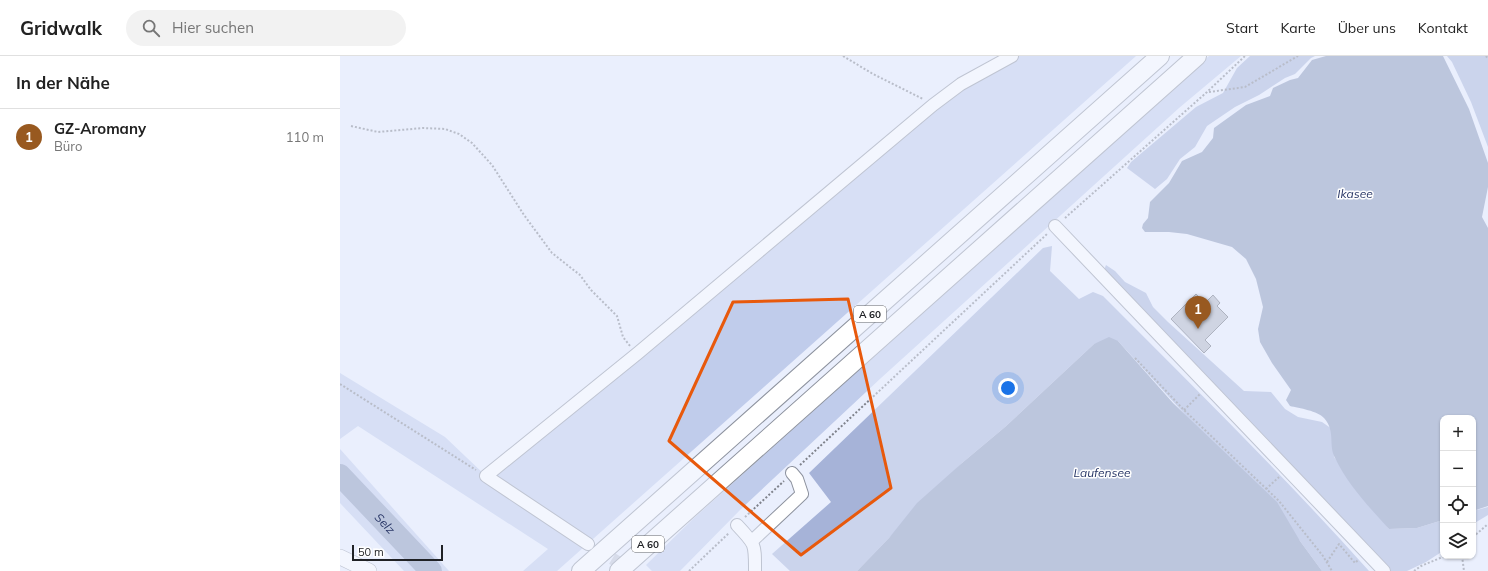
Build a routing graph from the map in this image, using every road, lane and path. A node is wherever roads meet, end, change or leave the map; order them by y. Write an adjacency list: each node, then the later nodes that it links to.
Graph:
1 (843, 56): 8 (path)
2 (1012, 56): 8 (street)
3 (1160, 56): 31 (highway, A 60)
4 (1197, 56): 32 (highway, A 60)
5 (1245, 56): 7 (path)
6 (1298, 56): 7 (path)
7 (1207, 92): 10 (path)
8 (933, 105): 11 (street)
9 (351, 126): 11 (path)
10 (1055, 226): 16 (path); 36 (street)
11 (638, 353): 17 (street)
12 (1135, 358): 15 (path)
13 (340, 384): 17 (path)
14 (1198, 395): 15 (path)
15 (1184, 410): 19 (path)
16 (792, 473): 20 (path); 23 (street)
17 (486, 476): 24 (street)
18 (1280, 477): 19 (path)
19 (1266, 489): 29 (path)
20 (737, 524): 23 (street); 33 (path)
21 (1488, 524): 22 (path)
22 (1476, 535)
23 (752, 541): 34 (street)
24 (588, 544)
25 (1339, 544): 29 (path)
26 (340, 557): 30 (main road)
27 (1440, 558): 37 (path)
28 (1462, 559): 38 (path)
29 (1327, 562): 35 (path)
30 (369, 571)
31 (581, 571)
32 (619, 571)
33 (689, 571)
34 (755, 571)
35 (1332, 571)
36 (1384, 571)
37 (1414, 571)
38 (1464, 571)

